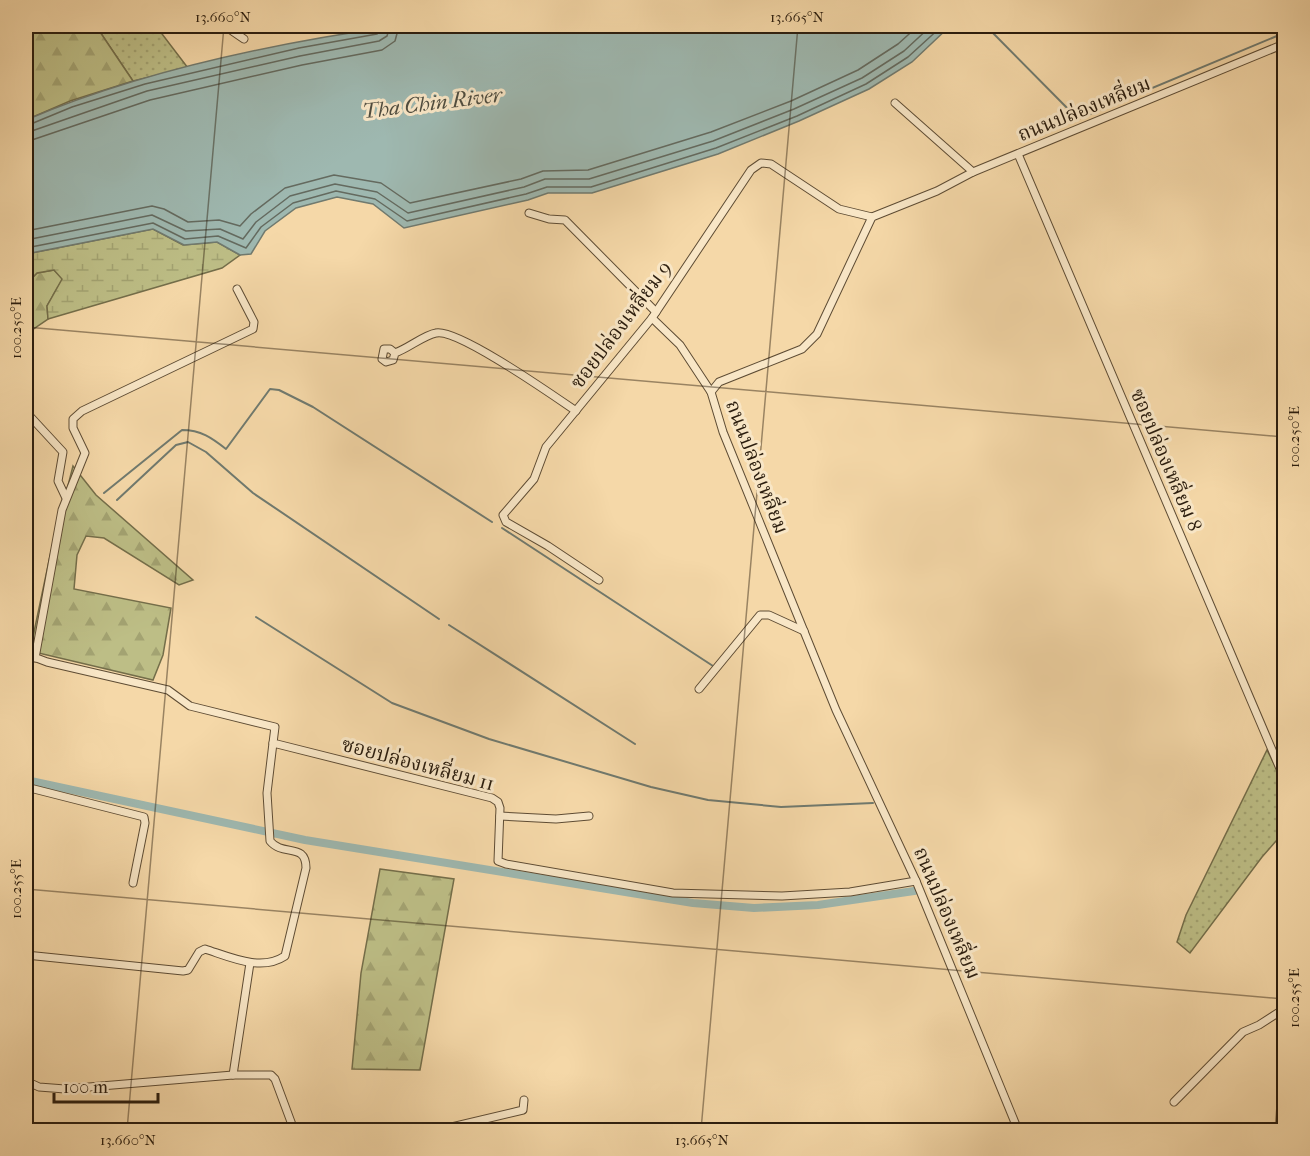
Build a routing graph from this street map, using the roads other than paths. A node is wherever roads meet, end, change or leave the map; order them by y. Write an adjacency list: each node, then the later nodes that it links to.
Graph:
1 (32, 26): 3 (street)
2 (225, 26): 4 (street)
3 (26, 30)
4 (244, 39)
5 (1284, 44): 7 (street, ถนนปล่องเหลี่ยม)
6 (895, 103): 8 (street)
7 (1018, 154): 8 (street, ถนนปล่องเหลี่ยม); 24 (street, ซอยปล่องเหลี่ยม 8)
8 (973, 172): 10 (street, ถนนปล่องเหลี่ยม)
9 (529, 213): 12 (street)
10 (872, 217): 12 (street, ซอยปล่องเหลี่ยม 9); 14 (street, ถนนปล่องเหลี่ยม)
11 (237, 289): 17 (street)
12 (654, 315): 14 (street); 15 (street, ซอยปล่องเหลี่ยม 9)
13 (395, 353): 15 (street)
14 (711, 392): 19 (street, ถนนปล่องเหลี่ยม)
15 (576, 411): 18 (street, ซอยปล่องเหลี่ยม 9)
16 (26, 412): 17 (street)
17 (66, 498): 21 (street)
18 (599, 580)
19 (804, 631): 22 (street); 28 (street, ถนนปล่องเหลี่ยม)
20 (26, 654): 21 (street)
21 (35, 658): 23 (street)
22 (699, 689)
23 (273, 743): 26 (street, ซอยปล่องเหลี่ยม 11); 31 (street)
24 (1284, 778)
25 (26, 787): 29 (street)
26 (500, 816): 27 (street); 28 (street, ซอยปล่องเหลี่ยม 11)
27 (589, 816)
28 (916, 881): 39 (street, ถนนปล่องเหลี่ยม)
29 (133, 883)
30 (26, 955): 31 (street)
31 (250, 963): 33 (street)
32 (1284, 1009): 36 (street)
33 (233, 1075): 34 (street); 37 (street)
34 (26, 1081)
35 (524, 1100): 38 (street)
36 (1174, 1102)
37 (294, 1131)
38 (439, 1131)
39 (1018, 1131)

